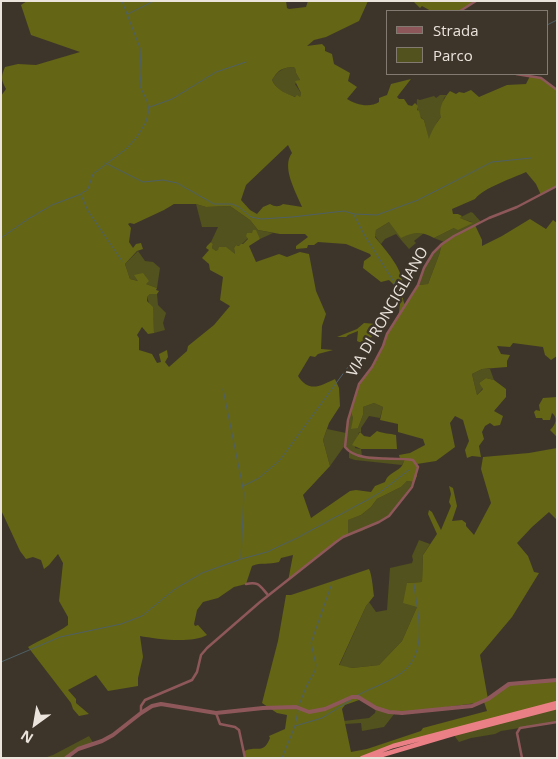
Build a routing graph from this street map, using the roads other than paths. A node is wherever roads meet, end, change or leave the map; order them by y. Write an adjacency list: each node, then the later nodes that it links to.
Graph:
1 (476, 1): 2 (street)
2 (462, 10)
3 (522, 75): 4 (street)
4 (557, 90)
5 (557, 186): 7 (street, VIA DI RONCIGLIANO)
6 (246, 584): 7 (street)
7 (268, 595): 11 (street, VIA DI RONCIGLIANO)
8 (557, 680): 12 (street)
9 (557, 703): 16 (highway)
10 (557, 707): 17 (highway)
11 (141, 713): 12 (street); 14 (street)
12 (216, 713): 15 (street)
13 (557, 722): 18 (street)
14 (66, 758)
15 (245, 758)
16 (362, 758)
17 (372, 758)
18 (522, 758)

